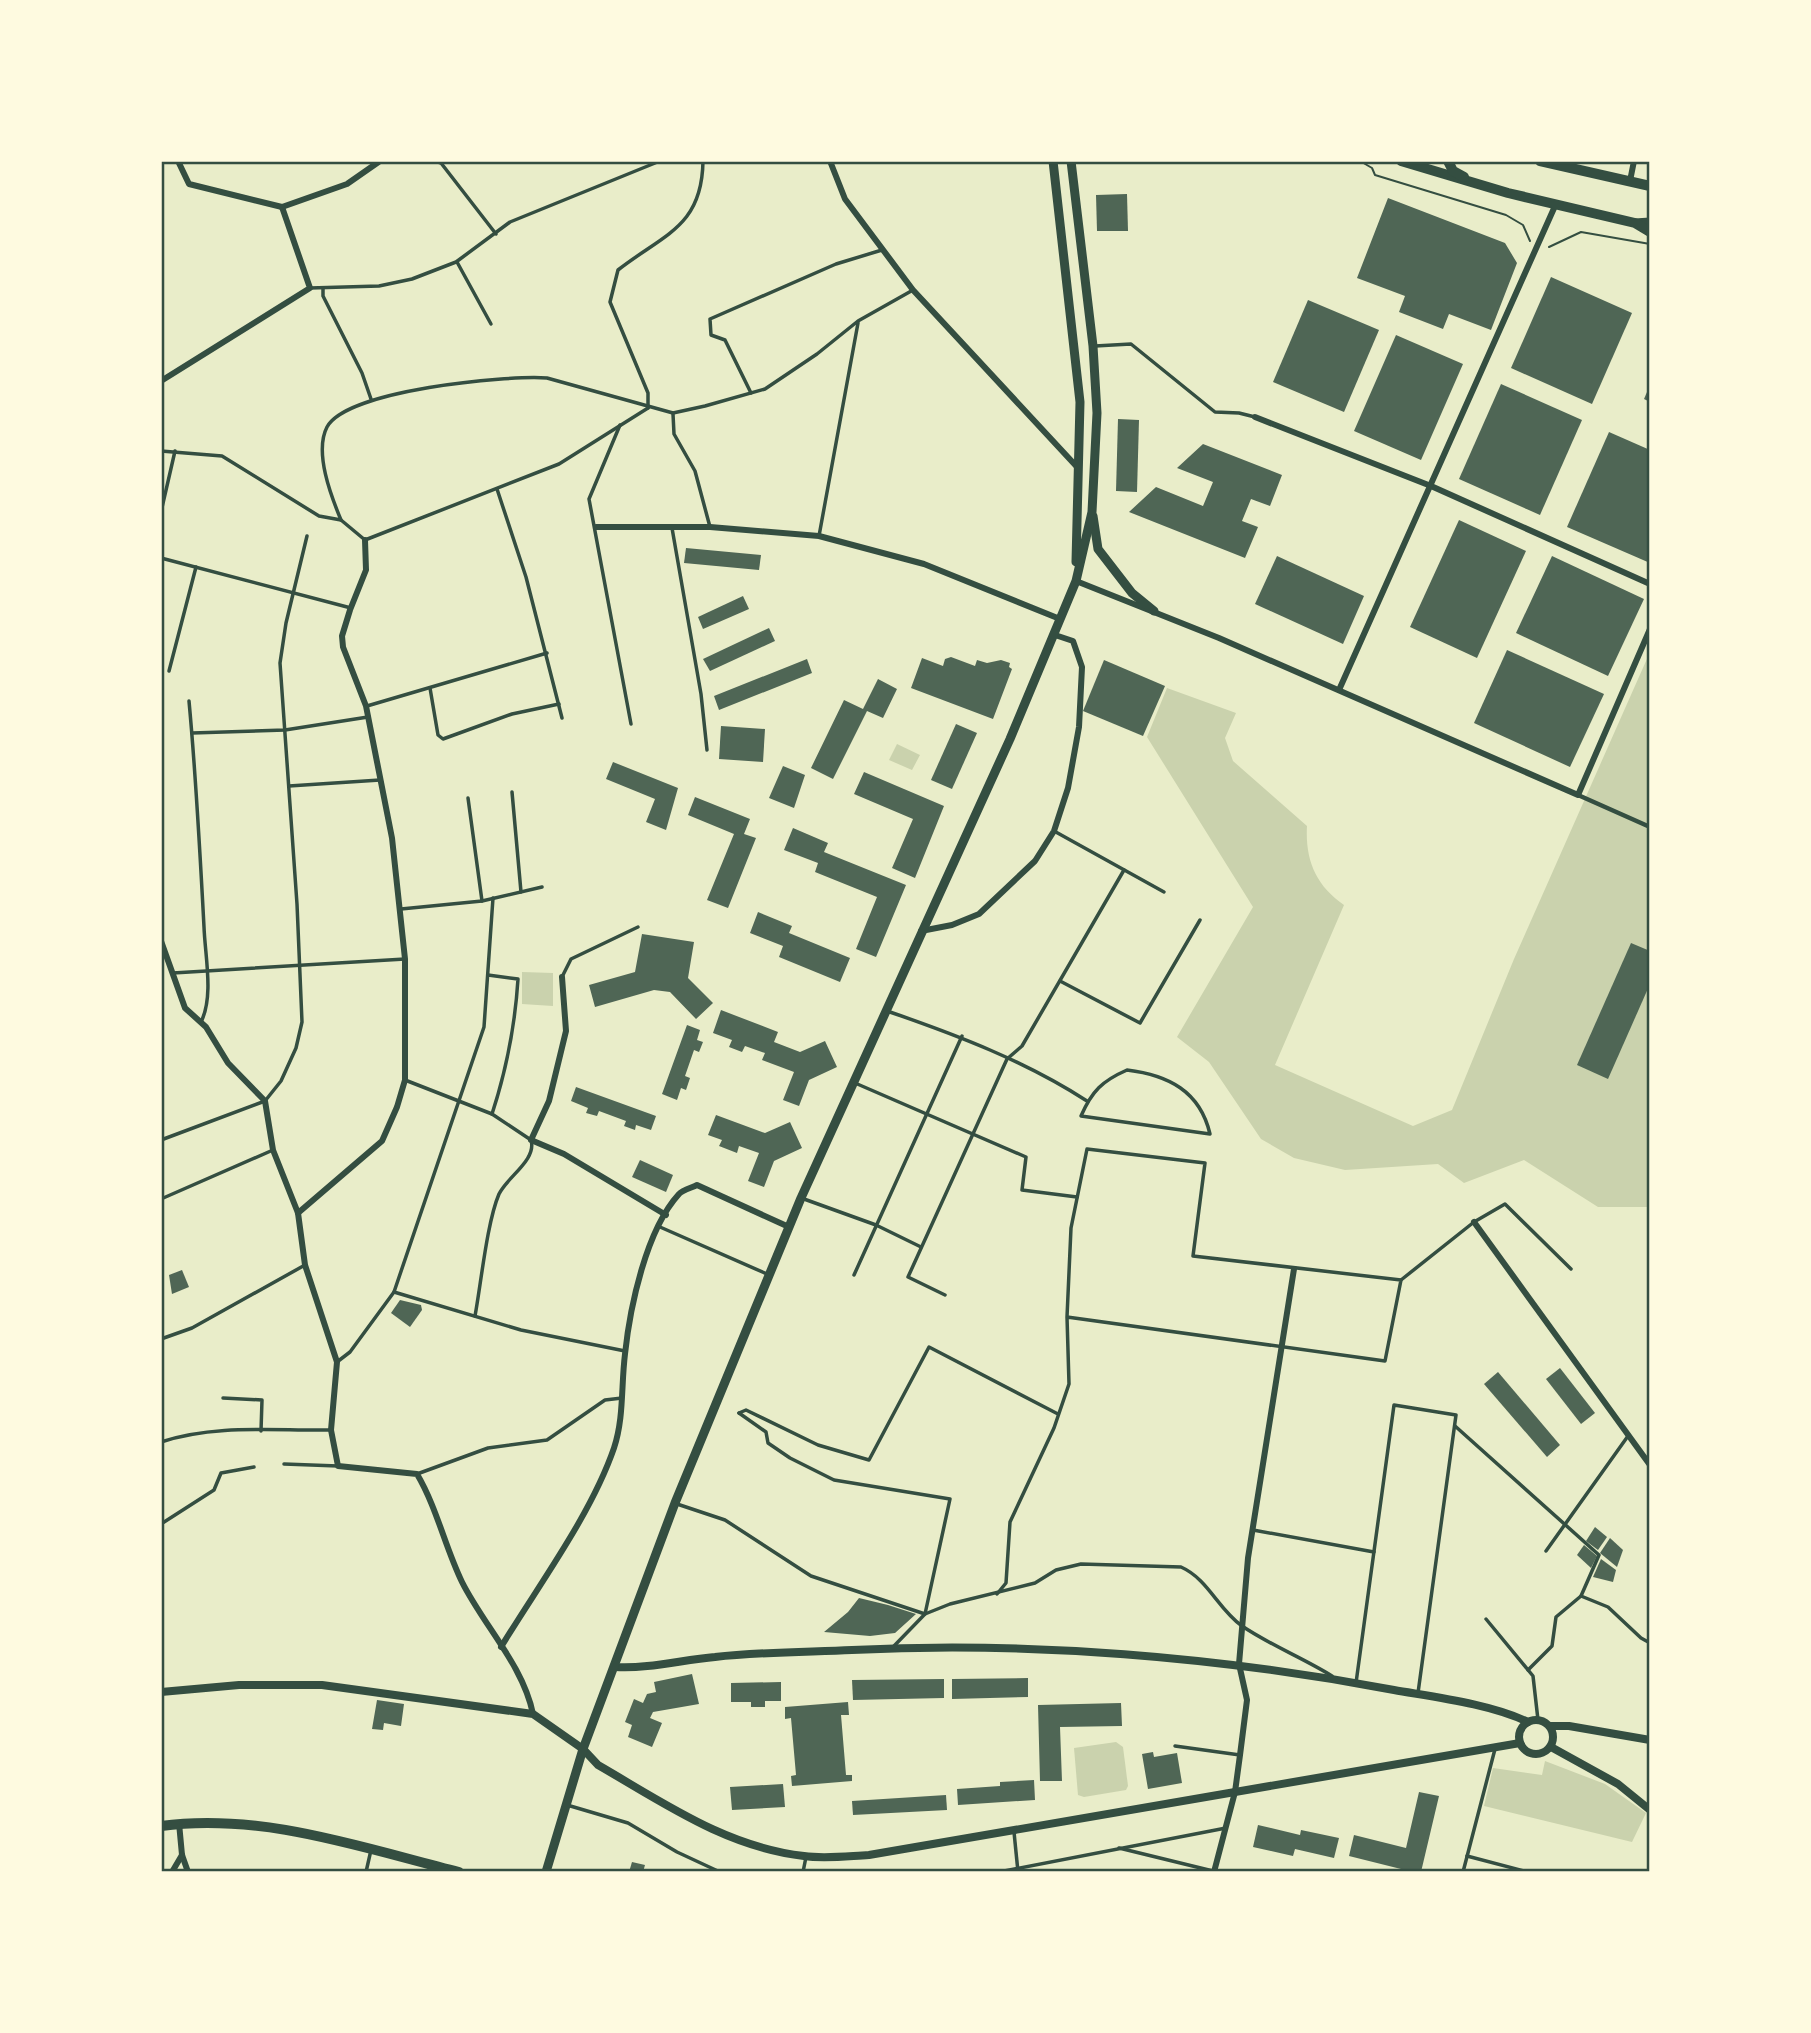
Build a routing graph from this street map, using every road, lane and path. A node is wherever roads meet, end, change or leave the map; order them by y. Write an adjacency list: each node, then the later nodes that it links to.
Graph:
1 (178, 161): 18 (street)
2 (380, 161): 18 (street)
3 (435, 161): 22 (lane)
4 (660, 161): 22 (lane)
5 (703, 161): 36 (lane)
6 (830, 161): 25 (street)
7 (1053, 161): 42 (main road)
8 (1071, 161): 32 (main road)
9 (1360, 161): 23 (path)
10 (1401, 161): 15 (main road)
11 (1448, 161): 15 (main road)
12 (1540, 161): 14 (main road)
13 (1634, 161): 14 (street)
14 (1630, 181): 16 (main road)
15 (1476, 185): 17 (main road)
16 (1650, 186)
17 (1555, 206): 20 (main road); 23 (street)
18 (282, 207): 27 (street)
19 (1650, 222): 20 (main road)
20 (1635, 223): 21 (main road)
21 (1650, 232)
22 (496, 234): 26 (lane)
23 (1538, 244): 24 (path); 43 (street)
24 (1650, 244)
25 (884, 249): 29 (street); 34 (lane)
26 (456, 262): 28 (lane); 31 (lane)
27 (310, 288): 28 (lane); 33 (street)
28 (323, 288): 35 (lane)
29 (913, 290): 30 (lane); 42 (street)
30 (858, 321): 34 (lane); 52 (lane)
31 (491, 324)
32 (1093, 346): 38 (lane); 46 (main road)
33 (161, 382)
34 (751, 393): 37 (lane)
35 (371, 399): 36 (lane); 47 (lane)
36 (648, 408): 37 (lane); 39 (lane)
37 (673, 413): 50 (lane)
38 (1255, 417): 43 (street)
39 (620, 425): 44 (lane); 48 (lane)
40 (161, 451): 41 (lane)
41 (175, 451): 45 (lane); 47 (lane)
42 (1080, 470): 56 (main road)
43 (1431, 486): 57 (street); 67 (street)
44 (496, 489): 53 (lane); 64 (lane)
45 (161, 512)
46 (1092, 512): 56 (main road); 60 (main road)
47 (341, 520): 53 (lane)
48 (596, 527): 49 (street); 73 (lane)
49 (671, 527): 50 (street); 76 (lane)
50 (710, 527): 52 (street)
51 (307, 536): 58 (lane)
52 (819, 536): 61 (street)
53 (365, 540): 59 (street)
54 (161, 558): 55 (lane)
55 (196, 567): 58 (lane); 65 (lane)
56 (1076, 581): 60 (street); 61 (main road)
57 (1650, 584)
58 (293, 592): 59 (lane); 74 (lane)
59 (351, 608): 70 (street)
60 (1154, 611): 67 (street)
61 (1060, 619): 63 (main road)
62 (1650, 629): 80 (street)
63 (1055, 635): 83 (street); 93 (main road)
64 (547, 653): 66 (lane); 69 (lane)
65 (169, 671)
66 (430, 688): 69 (lane); 70 (lane)
67 (1339, 690): 80 (street)
68 (189, 701): 75 (lane)
69 (559, 704): 72 (lane)
70 (366, 706): 71 (street)
71 (368, 717): 74 (lane); 77 (street)
72 (562, 718)
73 (631, 724)
74 (285, 730): 75 (lane); 78 (lane)
75 (192, 733): 97 (lane)
76 (707, 750)
77 (380, 780): 78 (lane); 90 (street)
78 (289, 786): 96 (lane)
79 (512, 792): 86 (lane)
80 (1578, 795): 82 (street)
81 (468, 798): 89 (lane)
82 (1650, 827)
83 (1054, 831): 84 (lane); 93 (street)
84 (1124, 870): 87 (lane); 101 (lane)
85 (542, 887): 86 (lane)
86 (521, 892): 88 (lane)
87 (1164, 892)
88 (493, 898): 89 (lane); 99 (lane)
89 (482, 901): 90 (lane)
90 (401, 909): 95 (street)
91 (1200, 920): 101 (lane)
92 (638, 928): 100 (lane)
93 (922, 931): 102 (main road)
94 (161, 942): 98 (street)
95 (405, 959): 96 (lane); 106 (street)
96 (298, 964): 97 (lane); 109 (lane)
97 (206, 970): 98 (lane); 103 (lane)
98 (172, 973): 103 (street)
99 (488, 975): 108 (lane); 112 (lane)
100 (562, 977): 115 (street)
101 (1060, 981): 105 (lane)
102 (886, 1010): 104 (lane); 107 (main road)
103 (200, 1024): 109 (street)
104 (962, 1037): 105 (lane); 111 (lane)
105 (1007, 1059): 110 (lane); 113 (lane)
106 (405, 1080): 108 (lane); 120 (street)
107 (853, 1082): 111 (lane); 118 (main road)
108 (459, 1099): 112 (lane); 133 (lane)
109 (265, 1101): 114 (lane); 116 (street)
110 (1088, 1101): 110 (lane)
111 (925, 1113): 113 (lane); 123 (lane)
112 (492, 1114): 115 (lane)
113 (973, 1133): 117 (lane); 126 (lane)
114 (161, 1140)
115 (531, 1140): 121 (street); 135 (lane)
116 (273, 1150): 119 (lane); 120 (street)
117 (1077, 1197): 128 (lane); 136 (lane)
118 (801, 1198): 123 (lane); 125 (main road)
119 (161, 1199)
120 (298, 1213): 127 (street)
121 (666, 1215): 124 (street); 125 (street)
122 (1474, 1222): 129 (lane); 132 (lane); 147 (street)
123 (876, 1224): 126 (lane); 131 (lane)
124 (660, 1227): 130 (lane); 139 (street)
125 (789, 1227): 130 (main road)
126 (921, 1247): 134 (lane)
127 (305, 1265): 137 (lane); 140 (street)
128 (1293, 1269): 132 (lane); 138 (street)
129 (1571, 1269)
130 (769, 1275): 154 (main road)
131 (854, 1275)
132 (1401, 1280): 138 (lane)
133 (394, 1292): 135 (lane); 140 (lane)
134 (945, 1295)
135 (475, 1316): 139 (lane)
136 (1067, 1317): 138 (lane); 143 (lane)
137 (161, 1339)
138 (1282, 1347): 157 (street)
139 (625, 1351): 142 (street)
140 (337, 1362): 145 (street)
141 (223, 1398): 146 (lane)
142 (622, 1398): 153 (lane); 166 (street)
143 (1059, 1415): 160 (lane); 162 (lane)
144 (1455, 1426): 156 (lane); 159 (lane); 174 (lane)
145 (331, 1430): 146 (lane); 151 (street)
146 (261, 1431): 148 (lane)
147 (1628, 1435): 150 (street); 156 (lane)
148 (161, 1442)
149 (284, 1465): 151 (lane)
150 (1650, 1465)
151 (338, 1466): 153 (street)
152 (254, 1467): 155 (lane)
153 (417, 1474): 166 (street)
154 (675, 1503): 162 (lane); 169 (main road)
155 (161, 1524)
156 (1565, 1525): 158 (lane); 161 (lane)
157 (1253, 1530): 159 (lane); 164 (street)
158 (1546, 1551)
159 (1374, 1552): 172 (lane)
160 (997, 1594): 162 (lane); 164 (lane)
161 (1581, 1596): 165 (lane); 170 (lane)
162 (925, 1614): 167 (lane)
163 (1486, 1619): 170 (lane)
164 (1241, 1626): 168 (street); 171 (lane)
165 (1650, 1643)
166 (501, 1647): 175 (street)
167 (892, 1648): 168 (street); 169 (street)
168 (1239, 1664): 171 (street); 185 (street)
169 (615, 1667): 184 (main road)
170 (1528, 1671): 176 (lane)
171 (1338, 1680): 172 (street)
172 (1356, 1683): 174 (street)
173 (161, 1692): 175 (street)
174 (1418, 1694): 177 (street)
175 (533, 1714): 184 (street)
176 (1538, 1720): 177 (street); 178 (street)
177 (1528, 1722): 180 (street)
178 (1550, 1726): 179 (street); 183 (street)
179 (1650, 1740)
180 (1520, 1743): 182 (street); 183 (street)
181 (1175, 1746): 185 (lane)
182 (1496, 1747): 186 (street); 197 (lane)
183 (1551, 1747): 188 (street)
184 (583, 1749): 187 (main road); 196 (street)
185 (1240, 1755): 186 (street)
186 (1235, 1792): 191 (street); 192 (street)
187 (567, 1805): 203 (main road); 204 (lane)
188 (1650, 1810)
189 (179, 1823): 190 (main road); 194 (main road); 195 (street)
190 (161, 1826)
191 (1226, 1828): 193 (lane); 207 (street)
192 (1013, 1830): 196 (street); 198 (lane)
193 (1117, 1847): 198 (lane); 207 (lane)
194 (372, 1850): 201 (lane); 202 (main road)
195 (182, 1855): 199 (street); 200 (street)
196 (806, 1856): 205 (lane)
197 (1467, 1856): 208 (lane); 209 (lane)
198 (1018, 1870): 206 (lane)
199 (172, 1872)
200 (188, 1872)
201 (366, 1872)
202 (459, 1872)
203 (546, 1872)
204 (720, 1872)
205 (803, 1872)
206 (999, 1872)
207 (1215, 1872)
208 (1463, 1872)
209 (1528, 1872)

